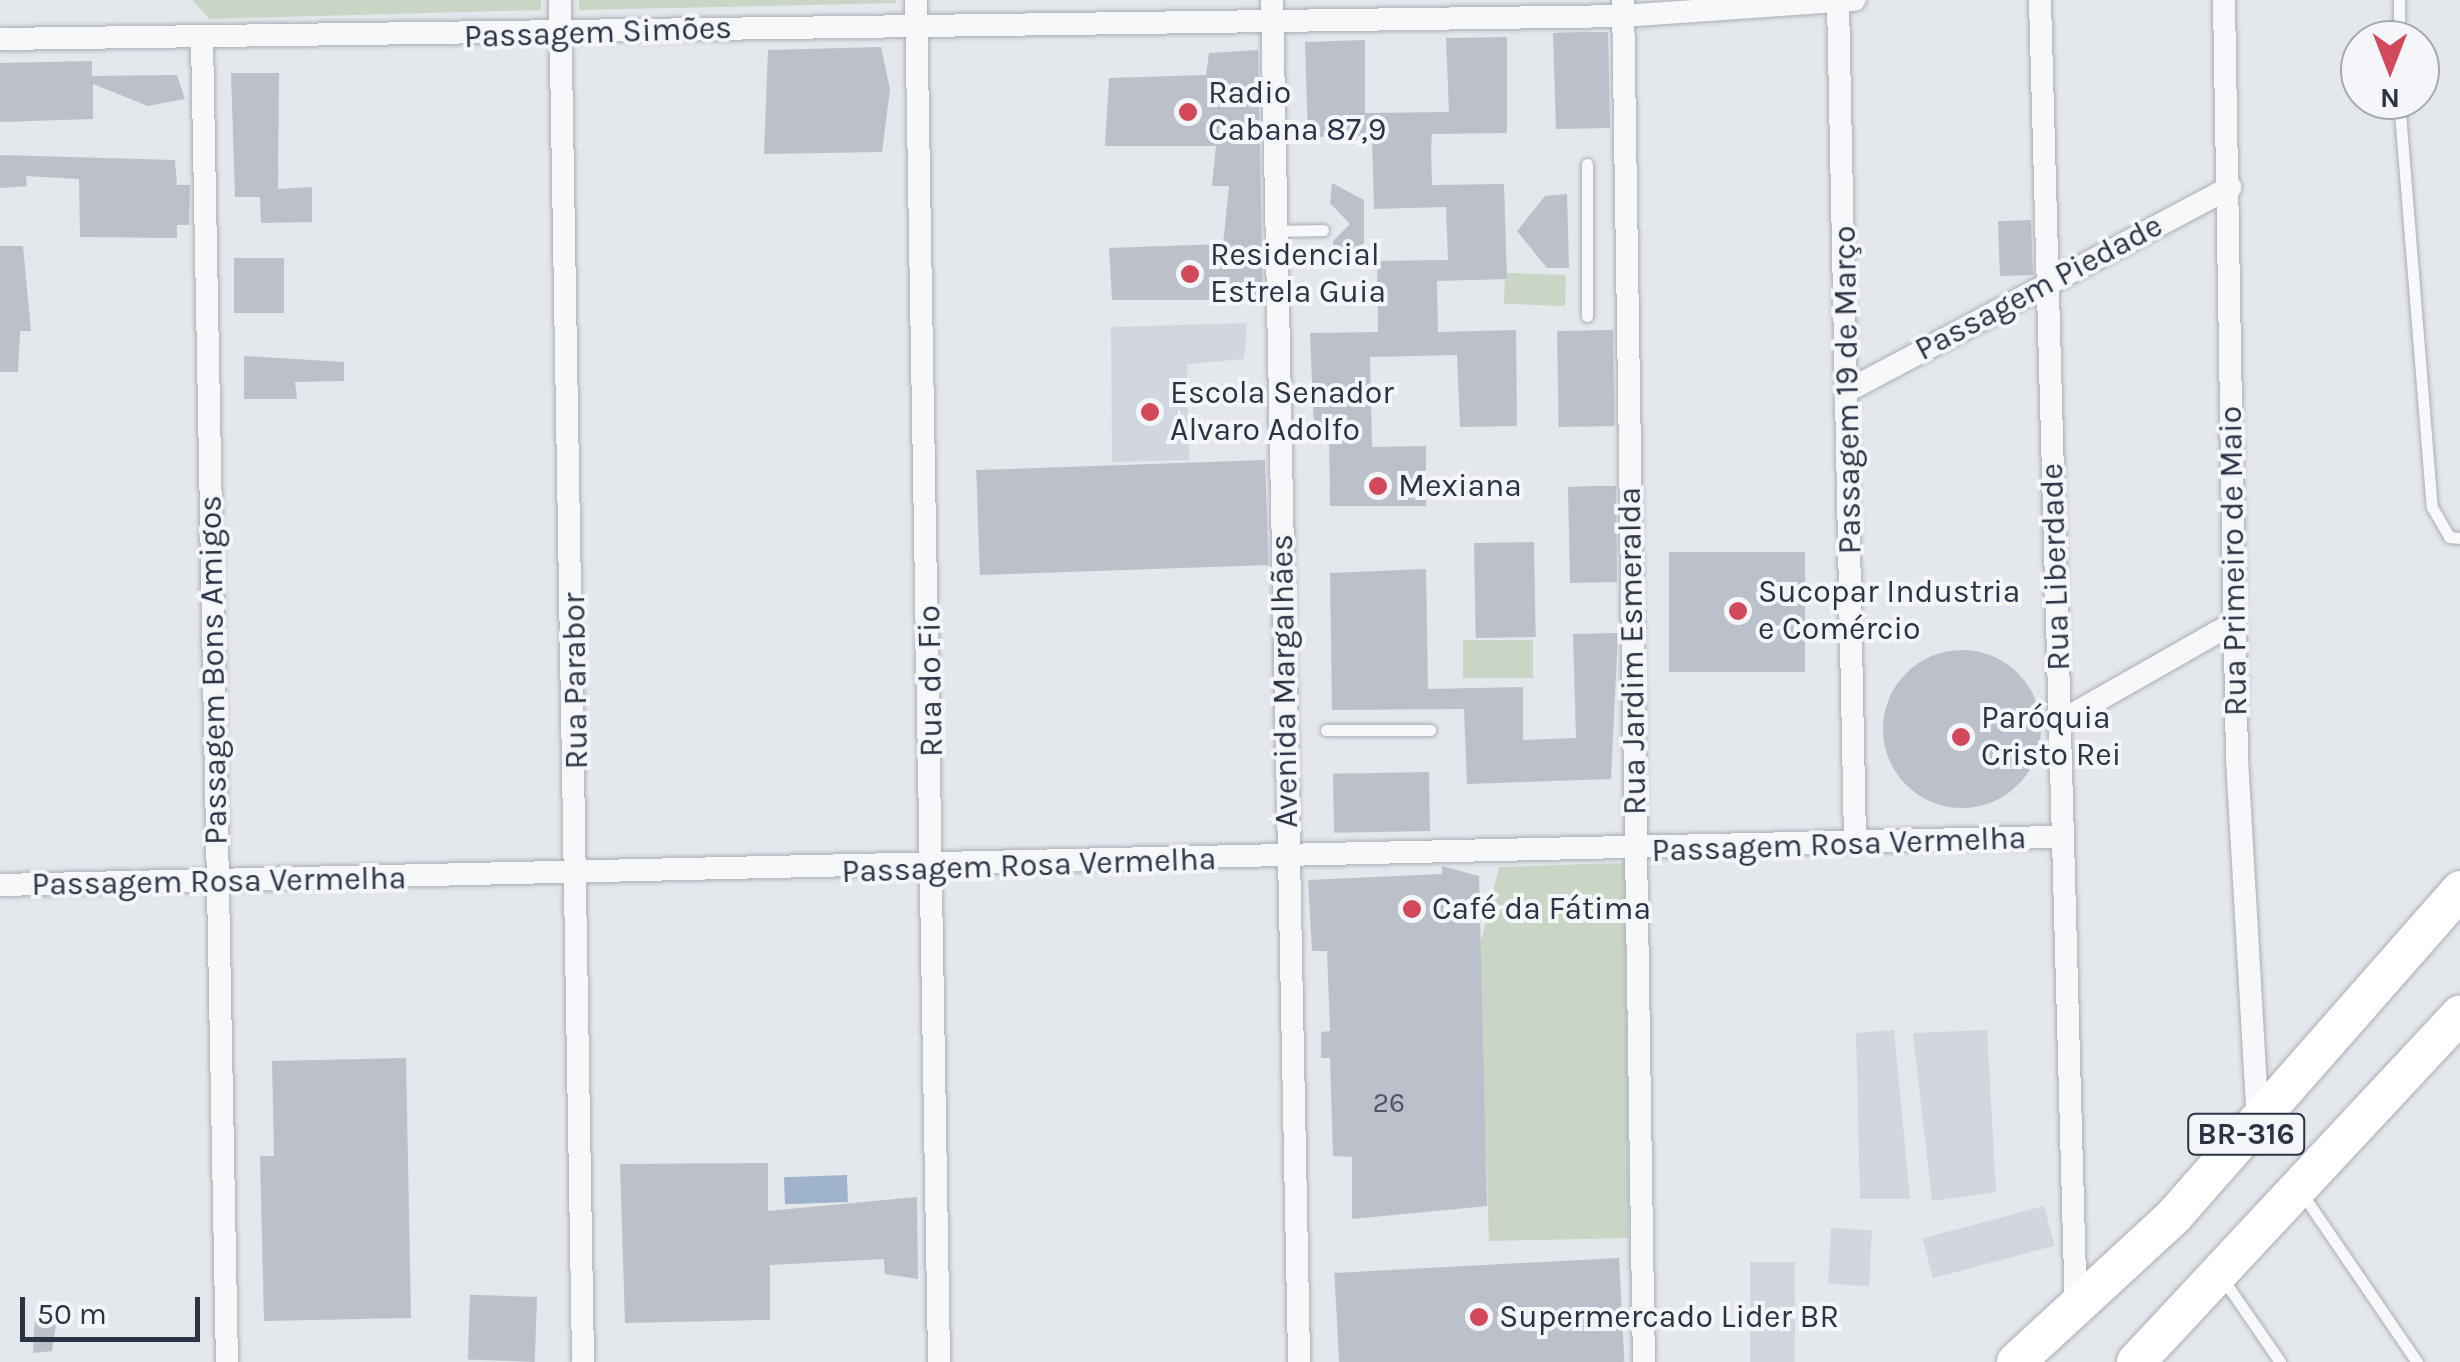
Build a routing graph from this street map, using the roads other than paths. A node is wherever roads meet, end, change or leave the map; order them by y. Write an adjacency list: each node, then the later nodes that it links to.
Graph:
1 (560, 0): 9 (street, Rua Parabor)
2 (2040, 0): 16 (street, Rua Liberdade)
3 (2224, 0): 13 (street, Rua Primeiro de Maio)
4 (1843, 2): 5 (street, Passagem Simões); 18 (street, Passagem 19 de Março)
5 (1623, 8): 6 (street, Passagem Simões); 26 (street, Rua Jardim Esmeralda)
6 (1272, 9): 7 (street, Passagem Simões); 15 (street, Avenida Margalhães)
7 (917, 10): 9 (street, Passagem Simões); 28 (street, Rua do Fio)
8 (202, 38): 9 (street, Passagem Simões); 10 (street, Passagem Simões); 30 (street, Passagem Bons Amigos)
9 (562, 38): 29 (street, Rua Parabor)
10 (0, 39)
11 (2401, 120): 19 (lane)
12 (1586, 164): 17 (lane)
13 (2230, 187): 16 (street, Passagem Piedade); 20 (street, Rua Primeiro de Maio)
14 (1323, 230): 15 (lane)
15 (1276, 231): 27 (street, Avenida Margalhães)
16 (2046, 282): 18 (street, Passagem Piedade); 21 (street, Rua Liberdade)
17 (1586, 316)
18 (1849, 390): 25 (street, Passagem 19 de Março)
19 (2460, 538)
20 (2235, 622): 21 (street); 34 (street, Rua Primeiro de Maio)
21 (2062, 721): 24 (street, Rua Liberdade)
22 (1326, 730): 23 (lane)
23 (1430, 730)
24 (2058, 837): 25 (street, Passagem Rosa Vermelha); 37 (street, Rua Liberdade)
25 (1855, 841): 26 (street, Passagem Rosa Vermelha)
26 (1636, 853): 27 (street, Passagem Rosa Vermelha); 43 (street, Rua Jardim Esmeralda)
27 (1288, 859): 28 (street, Passagem Rosa Vermelha); 42 (street, Avenida Margalhães)
28 (935, 869): 29 (street, Passagem Rosa Vermelha); 41 (street, Rua do Fio)
29 (580, 877): 30 (street, Passagem Rosa Vermelha); 40 (street, Rua Parabor)
30 (218, 881): 31 (street, Passagem Rosa Vermelha); 39 (street, Passagem Bons Amigos)
31 (0, 885)
32 (2460, 890): 34 (highway, BR-316)
33 (2460, 1015): 35 (highway, BR-316)
34 (2258, 1122): 37 (highway, BR-316)
35 (2300, 1190): 36 (highway, BR-316); 46 (lane)
36 (2220, 1274): 38 (highway, BR-316); 45 (lane)
37 (2076, 1314): 44 (highway, BR-316)
38 (2150, 1357)
39 (227, 1362)
40 (584, 1362)
41 (939, 1362)
42 (1299, 1362)
43 (1644, 1362)
44 (2016, 1362)
45 (2280, 1362)
46 (2417, 1362)

